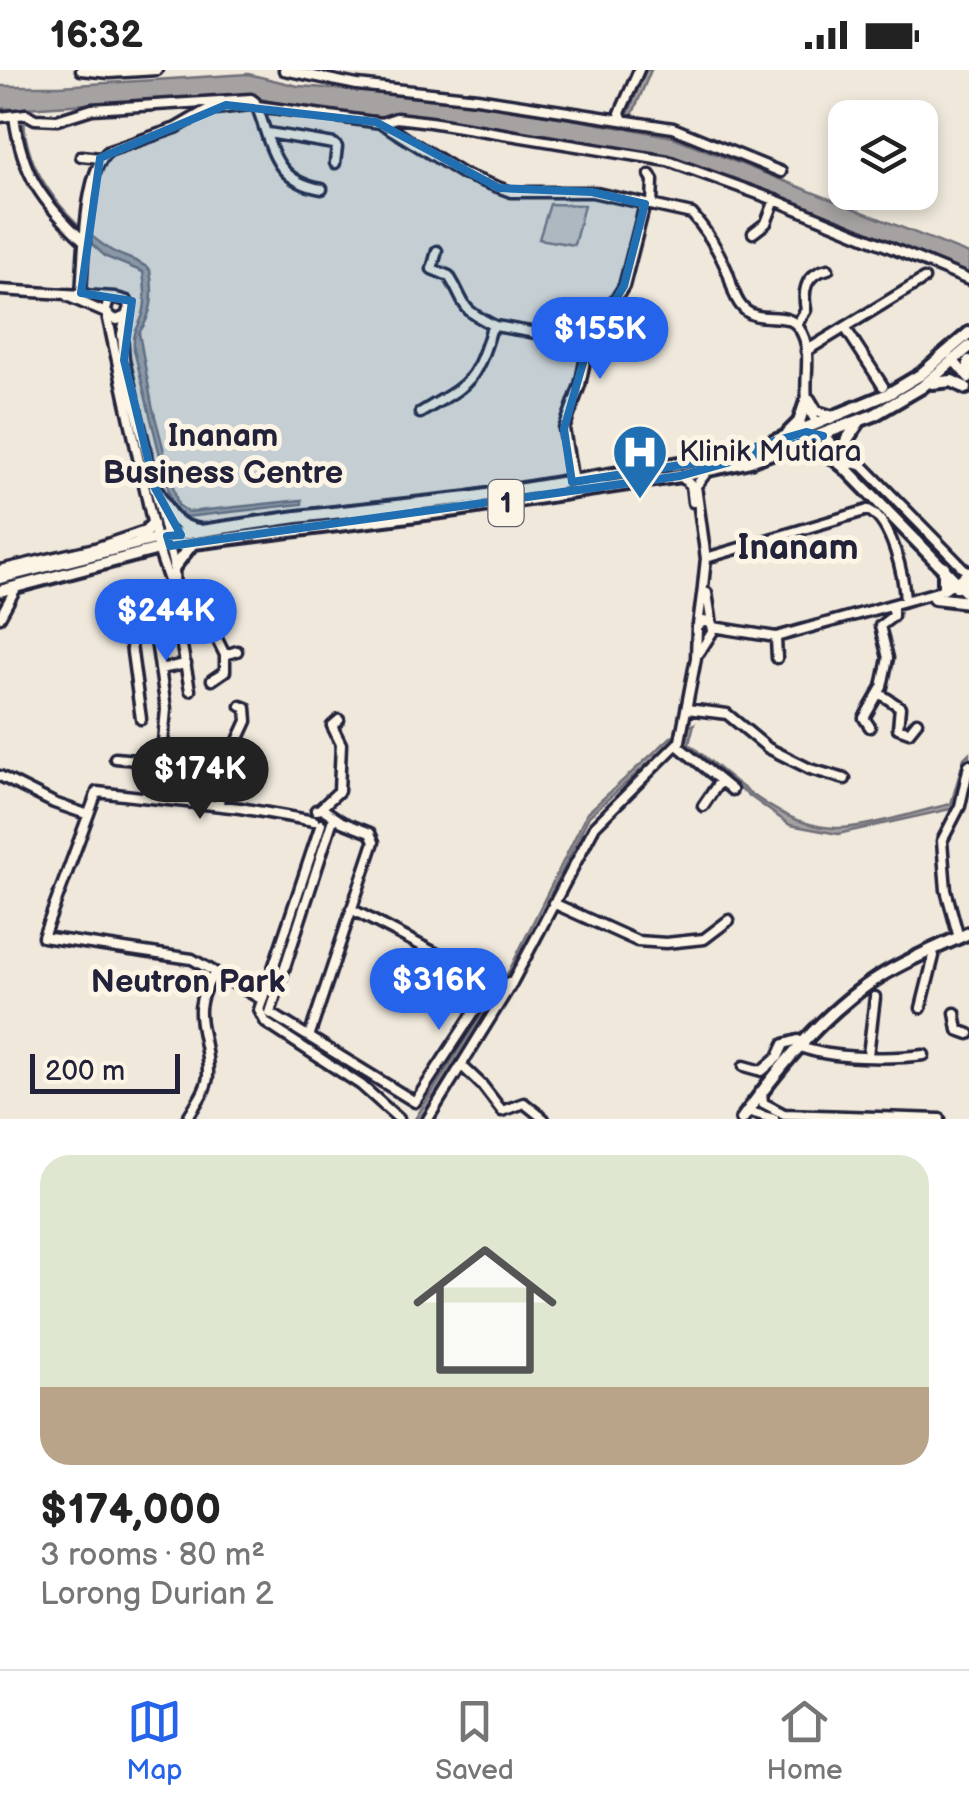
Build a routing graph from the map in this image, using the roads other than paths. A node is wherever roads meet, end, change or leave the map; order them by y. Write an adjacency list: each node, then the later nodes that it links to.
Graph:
1 (81, 70): 5 (street)
2 (157, 70): 5 (street)
3 (284, 70): 9 (street)
4 (638, 70): 9 (street)
5 (96, 71)
6 (257, 106): 7 (street); 10 (street); 11 (street); 13 (street)
7 (14, 116): 8 (street); 21 (street)
8 (0, 117)
9 (624, 120): 15 (street)
10 (381, 123): 18 (street); 19 (street)
11 (268, 132): 14 (street); 17 (street)
12 (81, 156): 13 (street)
13 (100, 158): 21 (street)
14 (335, 163)
15 (781, 172)
16 (650, 174): 19 (street)
17 (322, 188)
18 (776, 200): 20 (street); 25 (street)
19 (648, 204): 33 (street); 37 (street)
20 (753, 233)
21 (85, 242): 28 (street)
22 (437, 252): 34 (street)
23 (828, 269): 33 (street)
24 (924, 279): 35 (street)
25 (969, 280)
26 (0, 290): 27 (street)
27 (53, 293): 28 (street); 30 (street)
28 (81, 293): 29 (street); 30 (street)
29 (117, 296): 31 (street); 32 (street)
30 (96, 307): 31 (street)
31 (108, 315): 32 (street); 62 (street)
32 (126, 316): 59 (street)
33 (797, 324): 39 (street)
34 (495, 326): 37 (street); 48 (street)
35 (846, 328): 39 (street); 44 (street)
36 (969, 333): 40 (main road, 1)
37 (588, 342): 58 (street)
38 (969, 347): 40 (main road, 1)
39 (806, 351): 46 (street)
40 (947, 360): 42 (street); 43 (main road, 1); 45 (main road, 1)
41 (969, 361): 42 (main road)
42 (968, 382): 45 (main road)
43 (907, 383): 44 (street); 47 (main road, 1)
44 (883, 386): 47 (street)
45 (922, 387): 50 (main road, 1)
46 (806, 396): 49 (street); 51 (street); 53 (main road)
47 (875, 401): 49 (main road, 1)
48 (420, 414)
49 (838, 416): 51 (main road, 1)
50 (860, 422): 51 (main road); 52 (main road, 1); 55 (main road)
51 (818, 423): 53 (main road, 1)
52 (823, 436): 53 (main road); 54 (main road, 1); 55 (main road)
53 (784, 438): 58 (main road, 1)
54 (794, 446): 56 (main road, 1); 60 (main road)
55 (846, 460): 73 (main road)
56 (710, 470): 57 (main road, 1); 64 (street)
57 (680, 476): 66 (main road, 1); 78 (street)
58 (572, 482): 63 (main road, 1)
59 (155, 488): 63 (main road); 65 (street)
60 (872, 494): 61 (street); 71 (main road)
61 (868, 510): 68 (street); 74 (street)
62 (152, 518): 65 (street); 67 (main road); 72 (street)
63 (210, 531): 65 (main road, 1)
64 (703, 536): 68 (street); 69 (street)
65 (163, 542): 66 (main road, 1); 67 (main road, 1); 70 (street); 75 (main road, 1); 79 (street)
66 (193, 543): 70 (main road)
67 (130, 545): 72 (main road, 1)
68 (719, 555): 69 (street)
69 (706, 562): 78 (street); 88 (street)
70 (174, 567): 79 (street)
71 (944, 567): 73 (main road); 76 (main road)
72 (0, 574)
73 (966, 582): 76 (street); 81 (main road); 81 (street)
74 (904, 584): 80 (street); 82 (street)
75 (16, 588): 77 (main road, 1); 85 (street)
76 (944, 589): 80 (street)
77 (0, 591)
78 (702, 596): 86 (street)
79 (175, 598): 84 (street); 93 (street)
80 (919, 598): 82 (street)
81 (934, 598): 83 (street)
82 (906, 601): 88 (street)
83 (892, 608): 89 (street); 100 (street)
84 (152, 611): 90 (street); 91 (street)
85 (0, 616)
86 (697, 629): 88 (street); 88 (street); 94 (street)
87 (178, 630): 96 (street)
88 (711, 631): 89 (street); 94 (street)
89 (776, 640): 95 (street)
90 (156, 646): 91 (street); 97 (street)
91 (132, 650): 103 (street)
92 (236, 651): 93 (street)
93 (225, 655): 98 (street)
94 (696, 658): 102 (street)
95 (778, 658)
96 (186, 664): 97 (street); 99 (street)
97 (160, 669): 109 (street)
98 (212, 680)
99 (190, 690)
100 (879, 692): 105 (street); 106 (street)
101 (241, 706): 117 (street)
102 (687, 709): 107 (street); 113 (street)
103 (141, 719)
104 (339, 720): 121 (street)
105 (917, 722)
106 (854, 724)
107 (679, 741): 114 (street); 122 (street)
108 (115, 758): 109 (street)
109 (162, 763): 111 (street); 116 (street)
110 (969, 765): 119 (street)
111 (210, 767)
112 (0, 776): 120 (street)
113 (845, 779)
114 (720, 782): 115 (street); 118 (street)
115 (732, 790)
116 (158, 798): 117 (street); 120 (street)
117 (219, 806): 121 (street)
118 (703, 806)
119 (964, 806): 125 (street)
120 (86, 814): 127 (street)
121 (323, 818): 123 (street); 131 (street); 136 (street)
122 (554, 903): 124 (street); 129 (street)
123 (351, 909): 128 (street); 136 (street)
124 (729, 920)
125 (964, 936): 126 (main road)
126 (932, 950): 133 (street); 137 (main road)
127 (215, 973): 131 (street); 149 (street)
128 (493, 983): 129 (street); 132 (street); 139 (street)
129 (512, 983): 132 (street)
130 (875, 997): 140 (street)
131 (261, 999): 138 (street)
132 (499, 1004): 143 (street)
133 (920, 1008)
134 (954, 1014): 135 (street)
135 (969, 1034)
136 (309, 1037): 139 (street)
137 (802, 1046): 140 (street); 144 (street); 146 (main road)
138 (304, 1049): 139 (street); 142 (street)
139 (332, 1051): 142 (street); 145 (street)
140 (868, 1055): 141 (street)
141 (924, 1055)
142 (326, 1062): 145 (street)
143 (462, 1066): 151 (street); 152 (street)
144 (744, 1066)
145 (344, 1074): 150 (street)
146 (762, 1092): 147 (main road); 148 (street)
147 (744, 1115): 153 (street)
148 (940, 1118)
149 (187, 1119)
150 (395, 1119)
151 (426, 1119)
152 (544, 1119)
153 (774, 1119)

